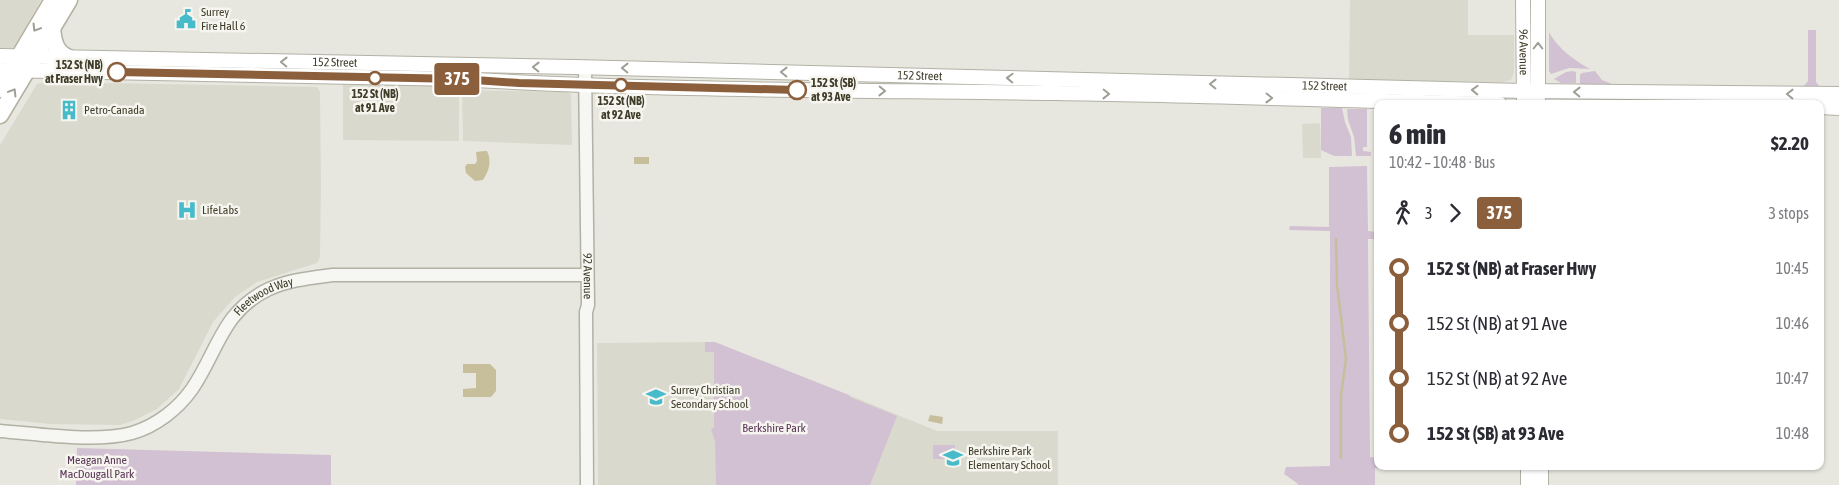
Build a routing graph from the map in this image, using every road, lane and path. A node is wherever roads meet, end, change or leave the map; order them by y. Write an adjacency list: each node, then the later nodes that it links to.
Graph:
1 (53, 0): 8 (main road, one-way to 8)
2 (69, 0): 5 (main road)
3 (1523, 0): 15 (main road, 96 Avenue)
4 (1538, 0): 15 (main road, 96 Avenue, one-way to 4)
5 (52, 27): 7 (main road); 8 (main road)
6 (0, 56): 8 (main road, 152 Street)
7 (68, 58): 8 (main road, 152 Street); 9 (main road, 152 Street)
8 (18, 65): 9 (main road, 152 Street); 13 (main road); 20 (main road, one-way to 8)
9 (194, 67): 10 (main road, 152 Street, one-way to 9); 11 (main road, 152 Street)
10 (585, 67): 11 (street, 92 Avenue); 12 (main road, 152 Street, one-way to 10)
11 (585, 84): 16 (main road, 152 Street, one-way to 16); 21 (street, 92 Avenue)
12 (1367, 87): 15 (main road, 152 Street, one-way to 12); 16 (main road)
13 (0, 89)
14 (1839, 94): 15 (main road, 152 Street, one-way to 15)
15 (1530, 97)
16 (1357, 101): 17 (main road, 152 Street)
17 (1374, 101)
18 (1824, 107): 19 (main road)
19 (1839, 108)
20 (0, 115)
21 (586, 275): 22 (street, Fleetwood Way); 25 (street, 92 Avenue)
22 (0, 431)
23 (1528, 470): 26 (main road)
24 (1541, 470): 27 (main road)
25 (587, 485)
26 (1528, 485)
27 (1542, 485)

